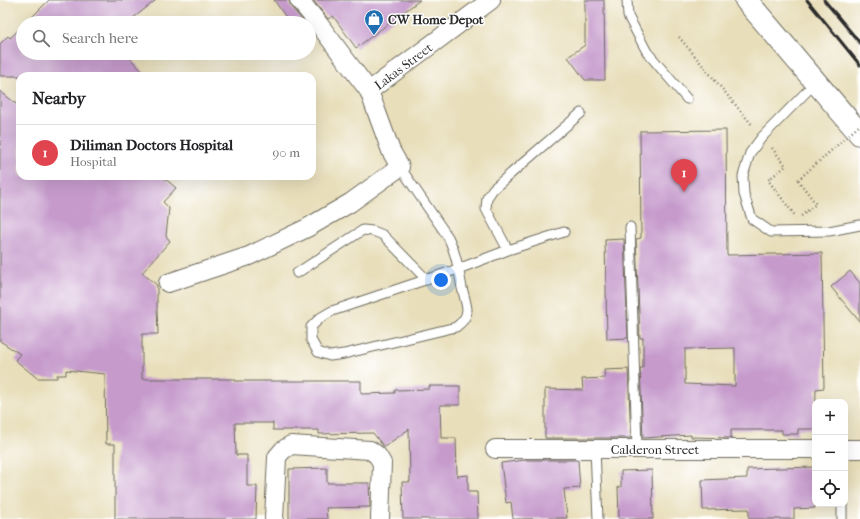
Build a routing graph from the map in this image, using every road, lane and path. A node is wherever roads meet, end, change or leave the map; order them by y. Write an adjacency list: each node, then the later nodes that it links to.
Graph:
1 (299, 0): 5 (street, Lakas Street)
2 (491, 0): 9 (street, Lakas Street)
3 (627, 0): 10 (lane)
4 (746, 0): 8 (main road)
5 (312, 16)
6 (316, 20): 9 (street, Lakas Street)
7 (679, 37): 14 (path)
8 (816, 82): 13 (main road); 14 (lane)
9 (369, 91): 15 (street)
10 (687, 99)
11 (581, 113): 19 (lane)
12 (860, 125): 14 (path, bridge)
13 (860, 134)
14 (762, 137): 16 (lane)
15 (400, 167): 20 (lane); 23 (street)
16 (860, 225)
17 (630, 228): 25 (lane)
18 (564, 232): 19 (lane)
19 (508, 250): 20 (lane)
20 (458, 269): 22 (lane); 22 (lane)
21 (297, 273): 22 (lane)
22 (427, 280)
23 (168, 283)
24 (495, 449): 29 (street, Calderon Street)
25 (638, 449): 26 (street, Calderon Street); 29 (street, Calderon Street)
26 (812, 449)
27 (848, 449): 28 (street)
28 (860, 449)
29 (595, 450): 33 (lane)
30 (842, 507): 34 (lane)
31 (274, 519): 32 (street)
32 (380, 519)
33 (598, 519)
34 (842, 519)

